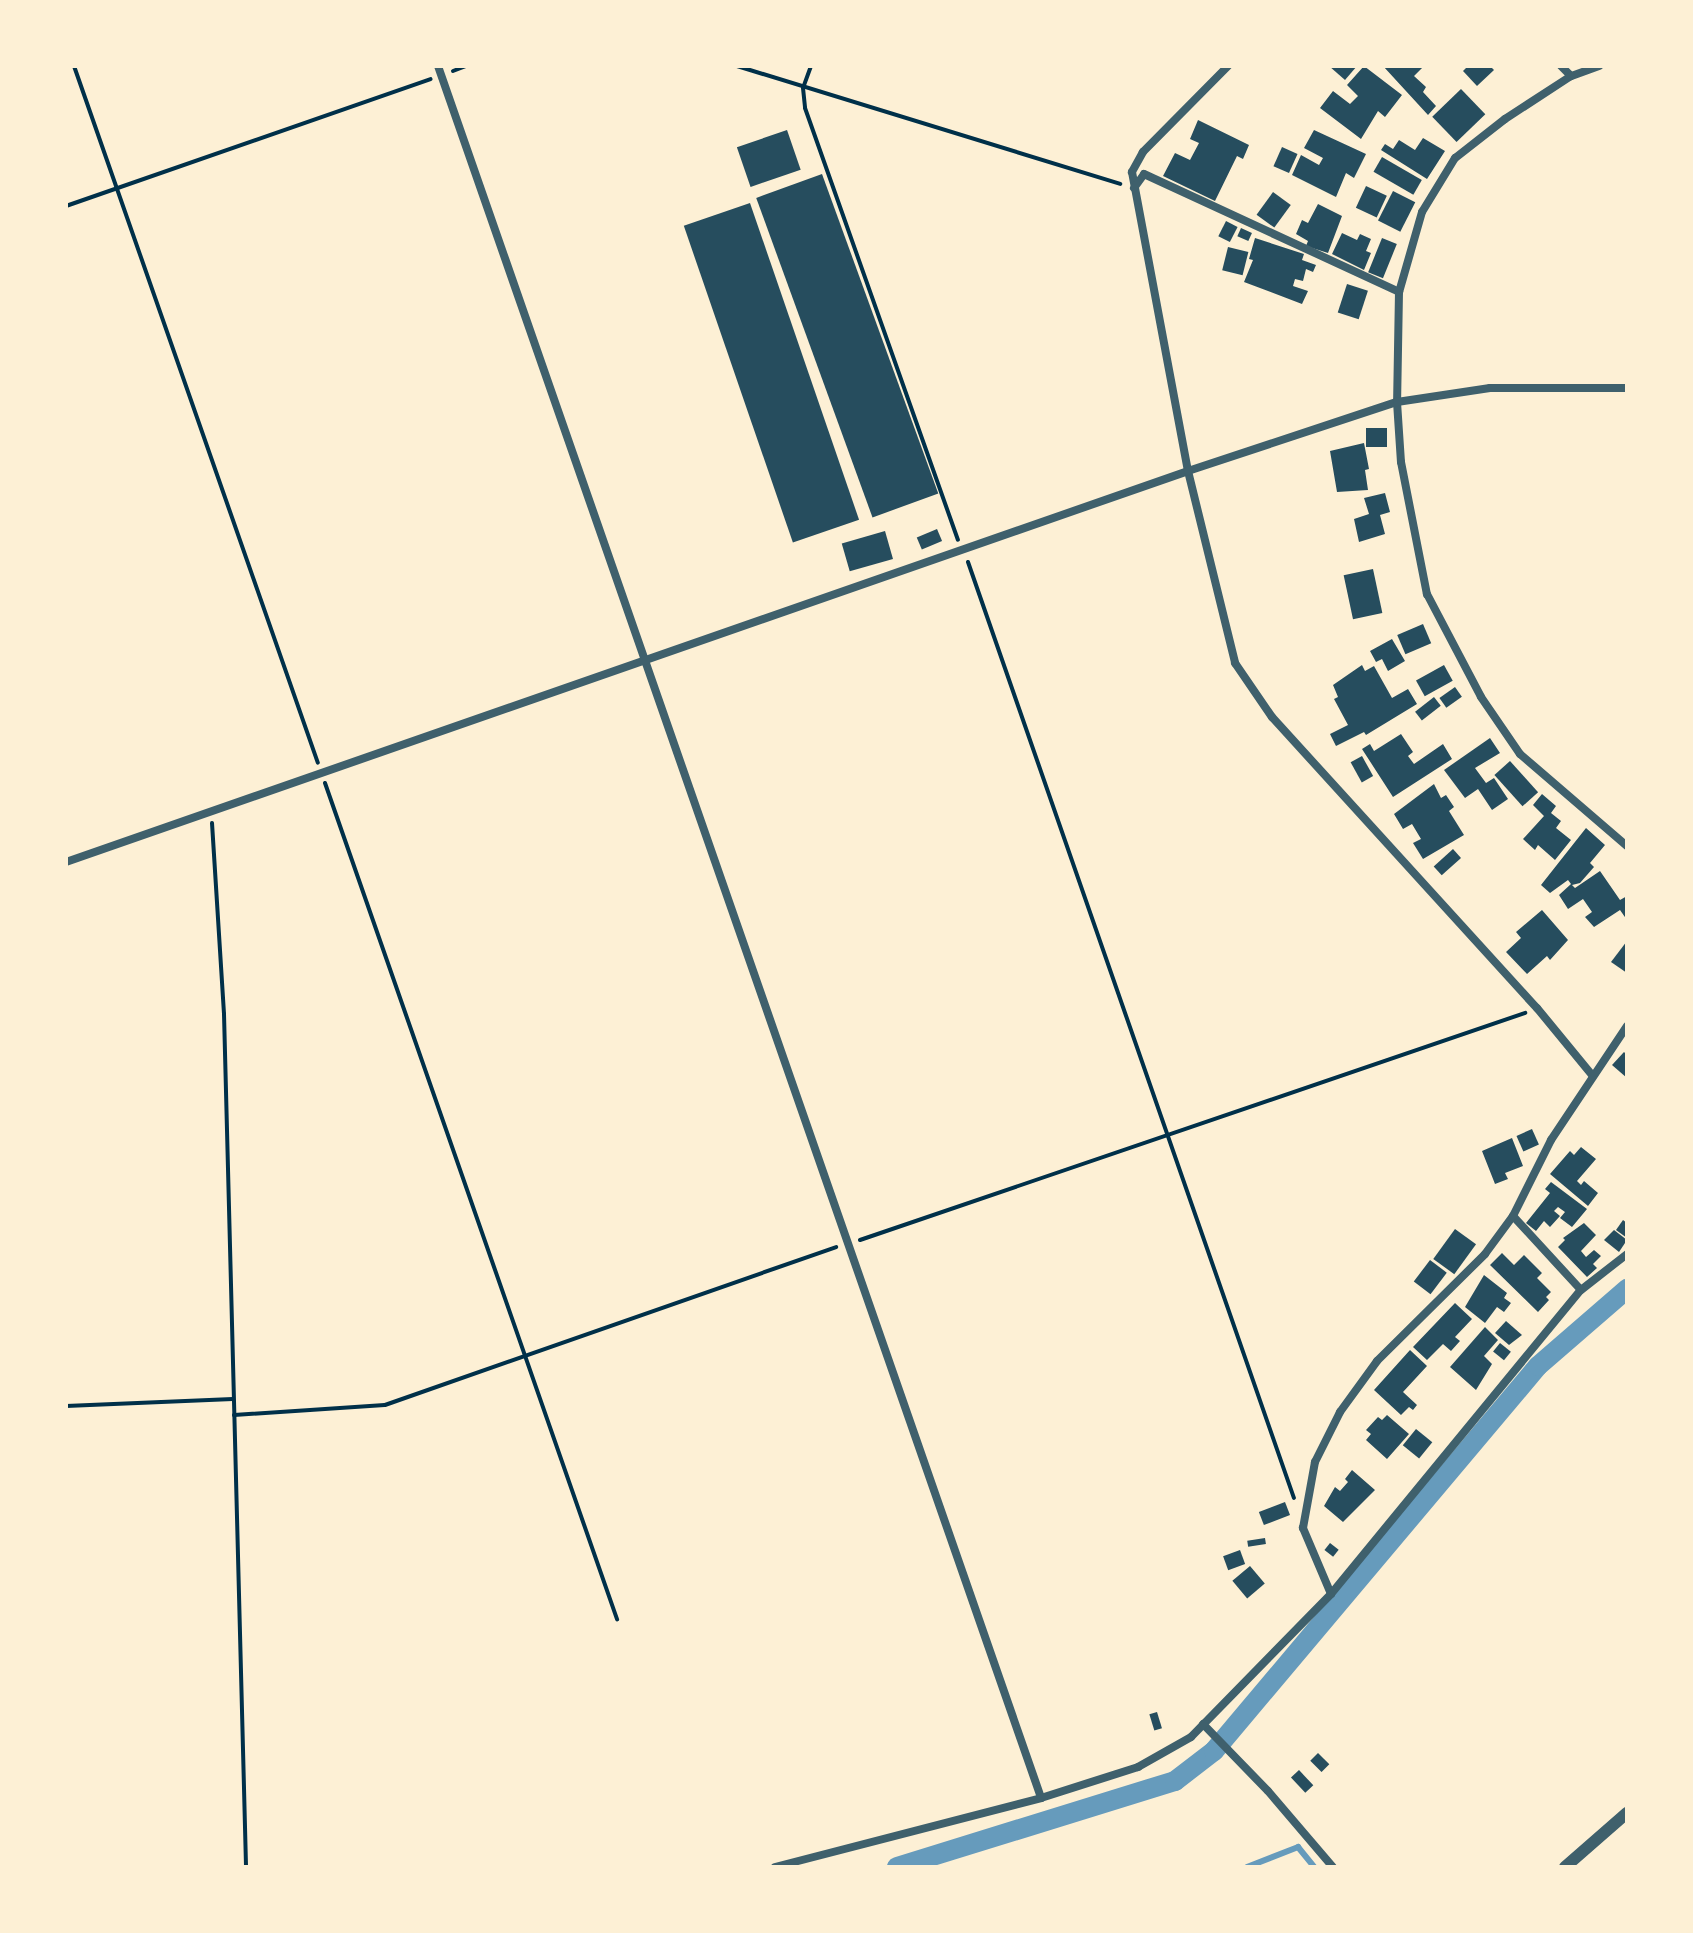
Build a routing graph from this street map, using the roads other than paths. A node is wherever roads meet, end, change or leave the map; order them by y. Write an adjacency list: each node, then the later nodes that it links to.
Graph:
1 (1228, 66): 6 (street)
2 (1561, 66): 5 (street)
3 (1599, 66): 5 (street)
4 (439, 71): 11 (street)
5 (1571, 76): 7 (street)
6 (1134, 188): 7 (street); 10 (street)
7 (1399, 292): 9 (street)
8 (1627, 388): 9 (street)
9 (1397, 402): 10 (street); 12 (street)
10 (1188, 471): 11 (street); 15 (street)
11 (647, 662): 13 (street); 21 (street)
12 (1627, 846)
13 (66, 862)
14 (1627, 1026): 15 (street)
15 (1592, 1075): 16 (street)
16 (1513, 1216): 18 (street); 19 (street)
17 (1627, 1254): 18 (street)
18 (1581, 1290): 19 (street)
19 (1331, 1594): 20 (street)
20 (1203, 1724): 21 (street); 24 (street)
21 (1041, 1798): 23 (street)
22 (1627, 1813): 25 (street)
23 (775, 1867)
24 (1333, 1867)
25 (1565, 1867)

